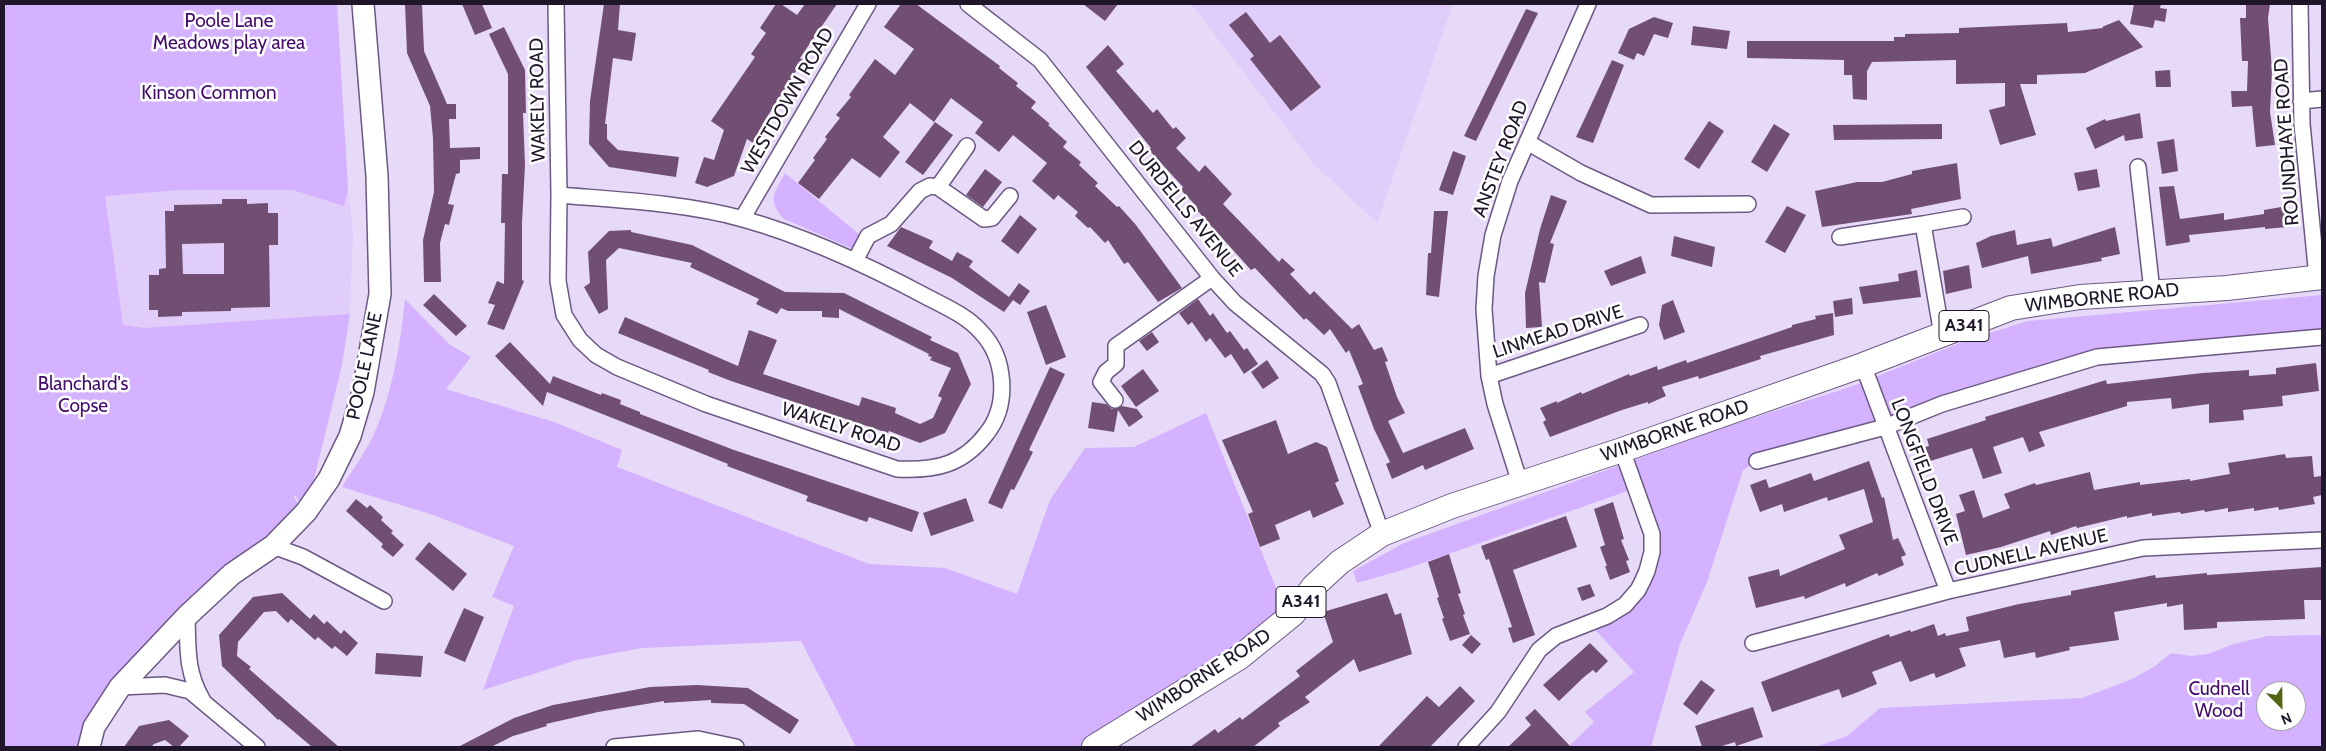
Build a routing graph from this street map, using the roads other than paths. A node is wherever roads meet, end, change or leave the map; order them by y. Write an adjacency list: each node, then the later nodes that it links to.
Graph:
1 (364, 4): 36 (street, POOLE LANE)
2 (556, 4): 13 (street, WAKELY ROAD)
3 (868, 4): 17 (street, WESTDOWN ROAD)
4 (1588, 4): 9 (street, ANSTEY ROAD)
5 (2300, 4): 8 (street, ROUNDHAYE ROAD)
6 (973, 5): 22 (street, DURDELLS AVENUE)
7 (2322, 99): 8 (street)
8 (2301, 101): 21 (street, ROUNDHAYE ROAD)
9 (1527, 142): 15 (street); 28 (street, ANSTEY ROAD)
10 (967, 146): 12 (street)
11 (2138, 167): 23 (street)
12 (938, 187): 14 (street); 20 (street)
13 (559, 196): 17 (street, WAKELY ROAD); 20 (street, WAKELY ROAD)
14 (1010, 196)
15 (1748, 204)
16 (1962, 217): 18 (street)
17 (742, 218): 20 (street, WAKELY ROAD)
18 (1923, 224): 19 (street); 25 (street)
19 (1840, 237)
20 (855, 261)
21 (2320, 277): 23 (main road, WIMBORNE ROAD / A341)
22 (1212, 278): 29 (street); 34 (street, DURDELLS AVENUE)
23 (2152, 291): 25 (main road, WIMBORNE ROAD / A341)
24 (1640, 326): 28 (street, LINMEAD DRIVE)
25 (1942, 335): 27 (main road, WIMBORNE ROAD / A341)
26 (2322, 337): 30 (street)
27 (1864, 365): 30 (street, LONGFIELD DRIVE); 31 (main road, WIMBORNE ROAD / A341)
28 (1489, 376): 33 (street, ANSTEY ROAD)
29 (1115, 400)
30 (1885, 427): 32 (street); 37 (street, LONGFIELD DRIVE)
31 (1622, 450): 33 (main road, WIMBORNE ROAD / A341); 48 (street)
32 (1757, 461)
33 (1520, 483): 34 (main road, WIMBORNE ROAD / A341)
34 (1382, 534): 47 (main road, WIMBORNE ROAD / A341)
35 (2322, 540): 37 (street, CUDNELL AVENUE)
36 (273, 546): 38 (street); 39 (street, POOLE LANE)
37 (1948, 592): 40 (street, CUDNELL AVENUE)
38 (384, 601)
39 (187, 616): 41 (street, POOLE LANE); 42 (street)
40 (1754, 643)
41 (120, 687): 42 (street); 43 (street, POOLE LANE)
42 (203, 701): 44 (street)
43 (89, 747)
44 (258, 747)
45 (614, 747): 46 (street)
46 (736, 747)
47 (1094, 747)
48 (1466, 747)

